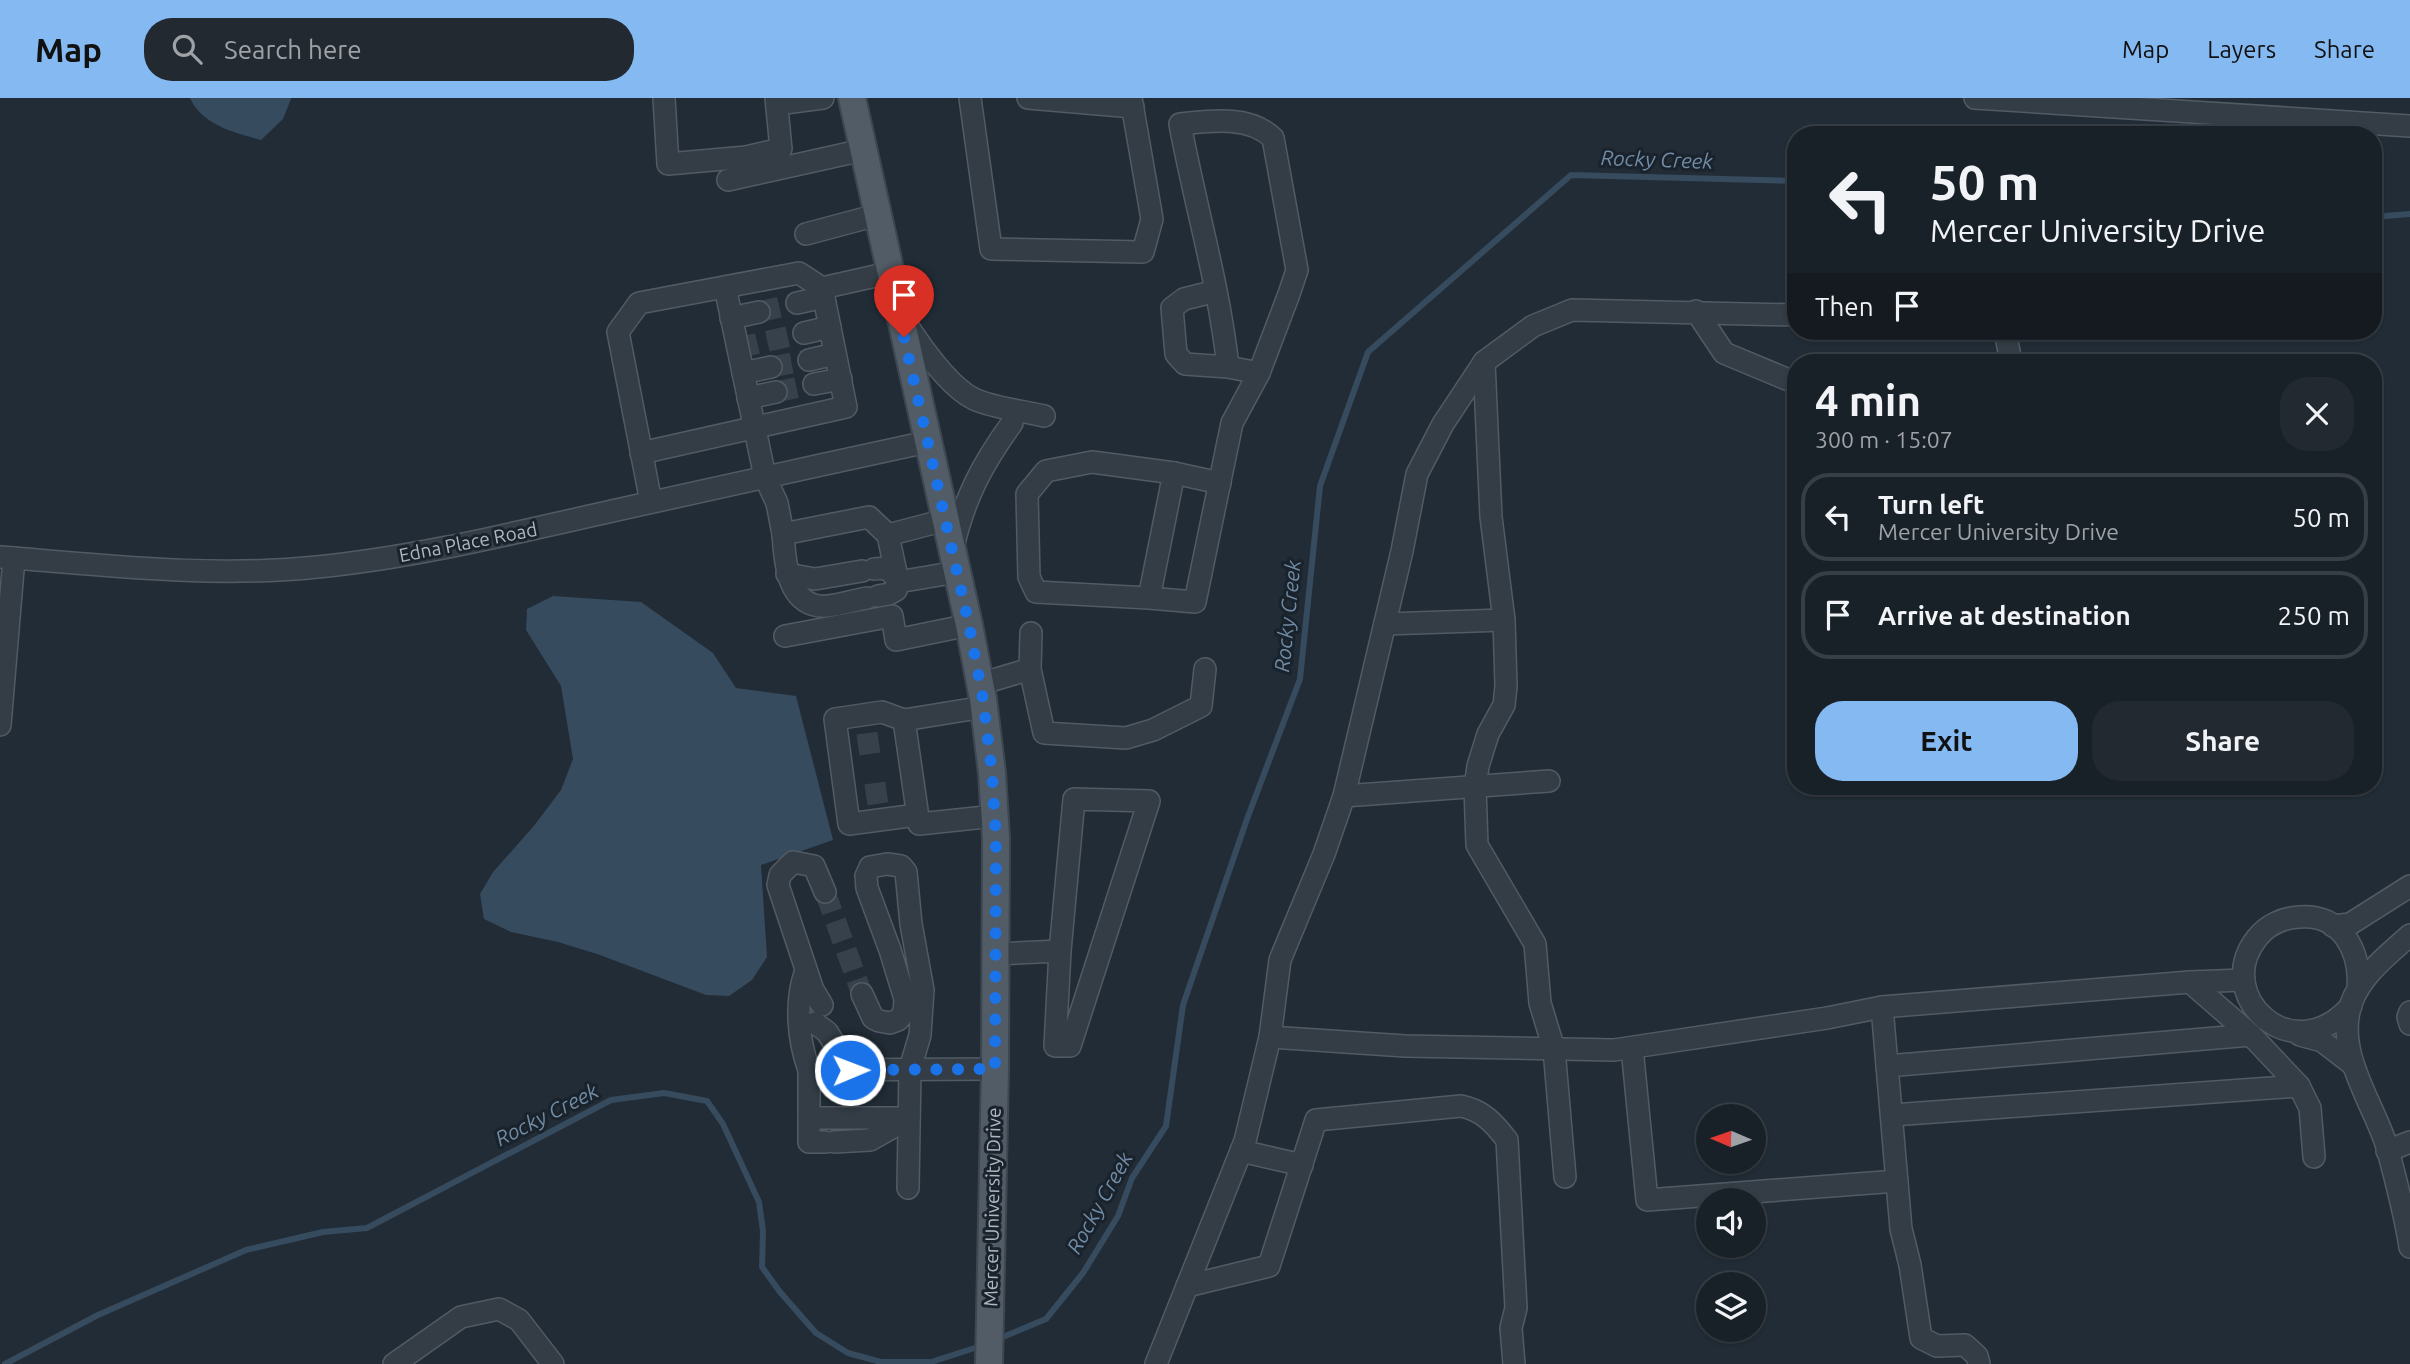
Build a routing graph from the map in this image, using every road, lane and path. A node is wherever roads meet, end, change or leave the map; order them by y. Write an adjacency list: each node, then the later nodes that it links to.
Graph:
1 (664, 98): 7 (street)
2 (823, 98): 7 (street)
3 (852, 98): 11 (main road, Mercer University Drive)
4 (970, 98): 8 (street)
5 (1028, 98): 8 (street)
6 (1975, 98): 9 (street)
7 (776, 101)
8 (1132, 102)
9 (2180, 104): 10 (street)
10 (2410, 126)
11 (863, 150): 12 (street); 13 (main road, Mercer University Drive)
12 (728, 180)
13 (877, 215): 14 (street); 15 (main road, Mercer University Drive)
14 (806, 234)
15 (889, 273): 18 (street); 20 (main road, Mercer University Drive)
16 (725, 287): 18 (street); 24 (street); 43 (street)
17 (1216, 291): 30 (street); 30 (street); 33 (street)
18 (823, 293): 19 (street); 25 (street)
19 (797, 303)
20 (898, 311): 39 (street); 42 (main road, Mercer University Drive)
21 (1696, 311): 23 (street); 29 (street); 35 (street)
22 (759, 312): 24 (street)
23 (1787, 315)
24 (731, 318): 32 (street)
25 (830, 327): 26 (street); 27 (street)
26 (804, 333)
27 (835, 354): 28 (street); 34 (street)
28 (809, 360)
29 (1484, 362): 56 (street); 57 (street)
30 (1228, 366): 33 (street)
31 (771, 367): 32 (street)
32 (743, 373): 38 (street)
33 (1259, 373): 46 (street)
34 (841, 379): 36 (street); 41 (street)
35 (1787, 379)
36 (814, 384)
37 (776, 392): 38 (street)
38 (748, 398): 41 (street)
39 (1044, 415)
40 (1012, 423): 52 (street)
41 (755, 427): 43 (street); 45 (street)
42 (927, 442): 45 (street, Edna Place Road); 48 (main road, Mercer University Drive)
43 (641, 453): 47 (street)
44 (1174, 473): 46 (street); 55 (street); 55 (street)
45 (765, 477): 47 (street, Edna Place Road); 49 (street)
46 (1220, 483): 55 (street)
47 (651, 502): 51 (street, Edna Place Road)
48 (945, 520): 50 (street); 52 (main road, Mercer University Drive)
49 (783, 534): 50 (street); 53 (street)
50 (888, 535): 54 (street)
51 (7, 558): 64 (street)
52 (955, 563): 54 (street); 58 (main road, Mercer University Drive)
53 (787, 574): 54 (street); 54 (street)
54 (898, 582)
55 (1149, 598)
56 (1504, 620): 57 (street); 67 (street)
57 (1385, 624): 68 (street)
58 (969, 625): 60 (street); 63 (main road, Mercer University Drive)
59 (1031, 633): 61 (street)
60 (785, 636)
61 (1030, 669): 62 (street); 63 (street)
62 (1205, 669)
63 (982, 695): 65 (street); 70 (main road, Mercer University Drive)
64 (0, 725)
65 (899, 733): 69 (street); 69 (street)
66 (1549, 781): 67 (street)
67 (1475, 788): 68 (street); 89 (street)
68 (1345, 796): 87 (street)
69 (917, 815): 70 (street)
70 (995, 816): 76 (main road, Mercer University Drive)
71 (2410, 886): 73 (street)
72 (825, 892): 81 (street)
73 (2333, 926): 77 (street); 80 (street)
74 (2410, 935): 80 (street)
75 (1060, 951): 75 (street); 76 (street)
76 (996, 954): 93 (main road, Mercer University Drive)
77 (2244, 980): 78 (street); 85 (street)
78 (2190, 982): 82 (street); 86 (street)
79 (862, 994): 92 (street)
80 (2354, 997): 85 (street); 90 (street)
81 (817, 1007): 94 (street); 95 (street)
82 (1882, 1007): 88 (street); 91 (street)
83 (2410, 1012): 84 (street)
84 (2410, 1024)
85 (2288, 1031): 90 (street)
86 (2251, 1035): 91 (street); 96 (street)
87 (1270, 1037): 89 (street); 101 (street)
88 (1632, 1048): 89 (street); 106 (street)
89 (1553, 1049): 105 (street)
90 (2353, 1064): 102 (street)
91 (1887, 1066): 97 (street)
92 (910, 1069): 93 (street); 95 (street); 99 (street)
93 (995, 1069): 112 (main road, Mercer University Drive)
94 (808, 1070): 95 (street); 98 (street)
95 (850, 1070)
96 (2298, 1086): 97 (street); 103 (street)
97 (1892, 1115): 106 (street)
98 (809, 1118): 99 (street); 99 (street)
99 (909, 1118): 107 (street)
100 (2410, 1142): 102 (street)
101 (1241, 1151): 104 (street); 109 (street)
102 (2388, 1151): 108 (street)
103 (2314, 1157)
104 (1302, 1165): 109 (street); 114 (street)
105 (1566, 1177)
106 (1897, 1181): 115 (street)
107 (908, 1188)
108 (2410, 1247)
109 (1187, 1286): 113 (street)
110 (394, 1364): 111 (street)
111 (552, 1364)
112 (989, 1364)
113 (1156, 1364)
114 (1514, 1364)
115 (1979, 1364)

